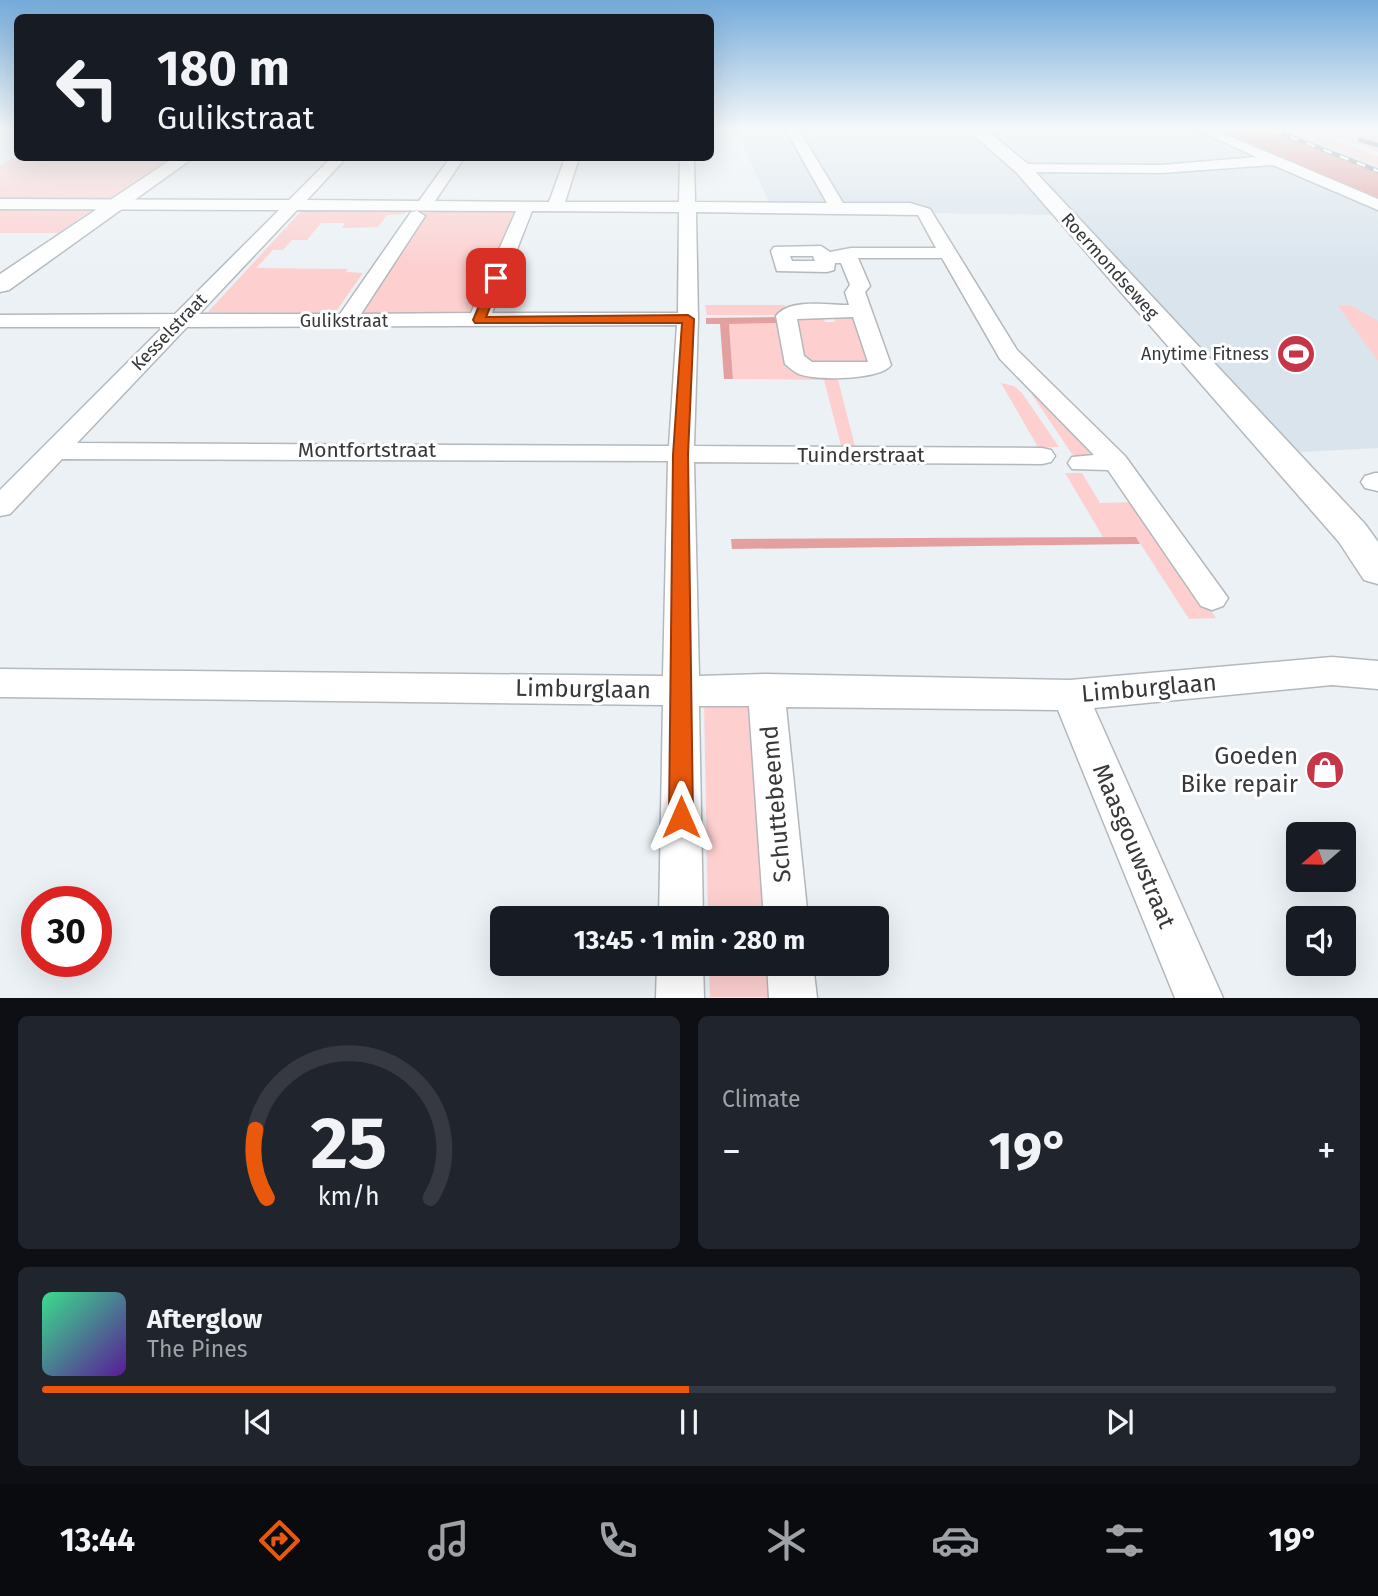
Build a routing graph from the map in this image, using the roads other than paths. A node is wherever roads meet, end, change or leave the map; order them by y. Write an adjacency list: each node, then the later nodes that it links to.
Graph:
1 (157, 177): 10 (street)
2 (320, 177): 11 (street, Kesselstraat)
3 (444, 177): 17 (street)
4 (565, 177): 15 (street)
5 (687, 177): 12 (street)
6 (820, 177): 16 (street)
7 (1029, 177): 35 (street, Roermondseweg)
8 (1314, 177): 13 (street)
9 (0, 204): 10 (street)
10 (116, 204): 11 (street); 21 (street)
11 (292, 205): 17 (street); 27 (street, Kesselstraat)
12 (688, 205): 15 (street); 16 (street); 24 (street)
13 (1378, 205)
14 (526, 206): 15 (street); 17 (street); 25 (street)
15 (555, 206)
16 (837, 207): 18 (street)
17 (421, 211): 28 (street)
18 (949, 253): 19 (street); 32 (street)
19 (848, 257): 20 (street); 23 (street)
20 (823, 258)
21 (10, 270): 22 (street)
22 (0, 285)
23 (861, 312): 23 (street)
24 (688, 319): 25 (street, Gulikstraat); 30 (street)
25 (479, 320): 28 (street, Gulikstraat)
26 (0, 321): 27 (street, Gulikstraat)
27 (178, 321): 28 (street, Gulikstraat); 29 (street, Kesselstraat)
28 (345, 322)
29 (54, 451): 30 (street, Montfortstraat); 34 (street, Kesselstraat)
30 (681, 455): 31 (street, Tuinderstraat); 43 (street)
31 (1042, 456)
32 (1116, 462): 33 (street); 37 (street)
33 (1081, 463)
34 (0, 507)
35 (1365, 543): 36 (street, Roermondseweg)
36 (1378, 570)
37 (1212, 598)
38 (1378, 657): 39 (street, Limburglaan)
39 (1332, 671): 40 (street, Limburglaan); 44 (street, Limburglaan)
40 (1378, 675)
41 (0, 683): 43 (street, Limburglaan)
42 (766, 689): 43 (street, Limburglaan); 44 (street, Limburglaan); 46 (street, Schuttebeemd)
43 (682, 690): 45 (street)
44 (1070, 695): 51 (street, Maasgouwstraat)
45 (681, 906)
46 (785, 906)
47 (680, 976): 49 (street)
48 (791, 976): 50 (street)
49 (680, 998)
50 (793, 998)
51 (1199, 998)

